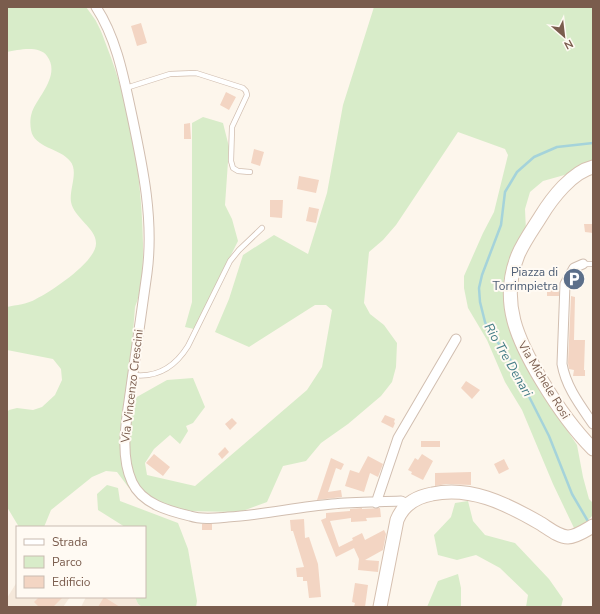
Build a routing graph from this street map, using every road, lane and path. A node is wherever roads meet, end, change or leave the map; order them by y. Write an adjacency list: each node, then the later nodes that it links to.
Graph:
1 (96, 7): 2 (street, Via Vincenzo Crescini)
2 (126, 88): 4 (lane); 9 (street, Via Vincenzo Crescini)
3 (593, 167): 11 (street, Via Michele Rosi)
4 (250, 172)
5 (262, 228): 9 (lane)
6 (583, 264): 7 (lane); 10 (street)
7 (593, 264)
8 (456, 339): 12 (street)
9 (133, 375): 12 (street, Via Vincenzo Crescini)
10 (593, 424)
11 (593, 449)
12 (376, 503): 13 (street, Via Vincenzo Crescini)
13 (408, 504): 14 (street); 15 (street)
14 (593, 526)
15 (380, 607)

